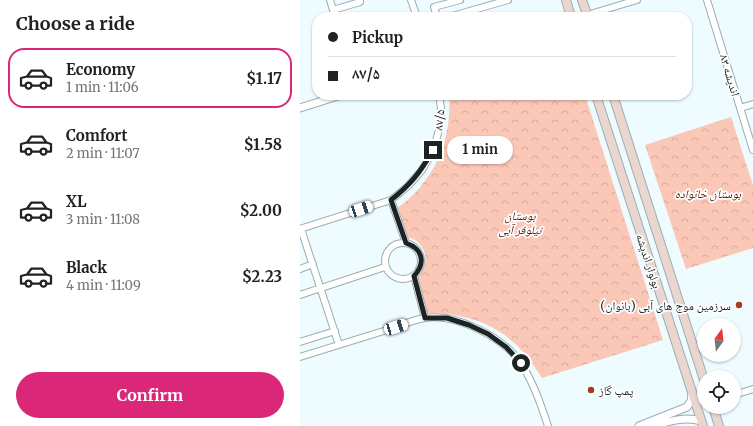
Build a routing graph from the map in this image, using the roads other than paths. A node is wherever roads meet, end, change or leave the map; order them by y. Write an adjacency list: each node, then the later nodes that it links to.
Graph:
1 (330, 0): 2 (street)
2 (360, 0)
3 (411, 0): 10 (street)
4 (460, 0): 11 (street)
5 (508, 0): 12 (street)
6 (566, 0): 13 (main road)
7 (582, 0): 14 (main road)
8 (637, 0): 15 (street)
9 (707, 0): 22 (street, اندیشه ۸۳)
10 (415, 12)
11 (436, 12)
12 (466, 12)
13 (570, 12)
14 (586, 12)
15 (600, 12)
16 (325, 100): 21 (street)
17 (440, 100): 24 (street, ۸۷/۵)
18 (598, 100): 42 (main road, بولوار اندیشه)
19 (615, 100): 39 (main road, بولوار اندیشه)
20 (753, 104): 22 (street)
21 (300, 108)
22 (740, 108): 23 (street, اندیشه ۸۳)
23 (753, 150)
24 (391, 200): 25 (street); 27 (street)
25 (301, 229): 26 (street)
26 (302, 239): 28 (street)
27 (406, 243): 29 (street); 31 (street)
28 (313, 264): 30 (street); 32 (street)
29 (385, 267): 31 (street); 32 (street)
30 (300, 269)
31 (414, 276): 34 (street)
32 (321, 288): 33 (street); 35 (street)
33 (300, 295)
34 (425, 318): 37 (street); 45 (street)
35 (335, 331): 36 (street); 37 (street)
36 (300, 342)
37 (339, 345): 38 (street)
38 (300, 357)
39 (701, 370)
40 (753, 389): 41 (street)
41 (741, 393)
42 (692, 394): 44 (main road, بولوار اندیشه); 46 (street)
43 (715, 414): 48 (main road)
44 (702, 423): 47 (street)
45 (548, 426)
46 (639, 426)
47 (651, 426)
48 (719, 426)

